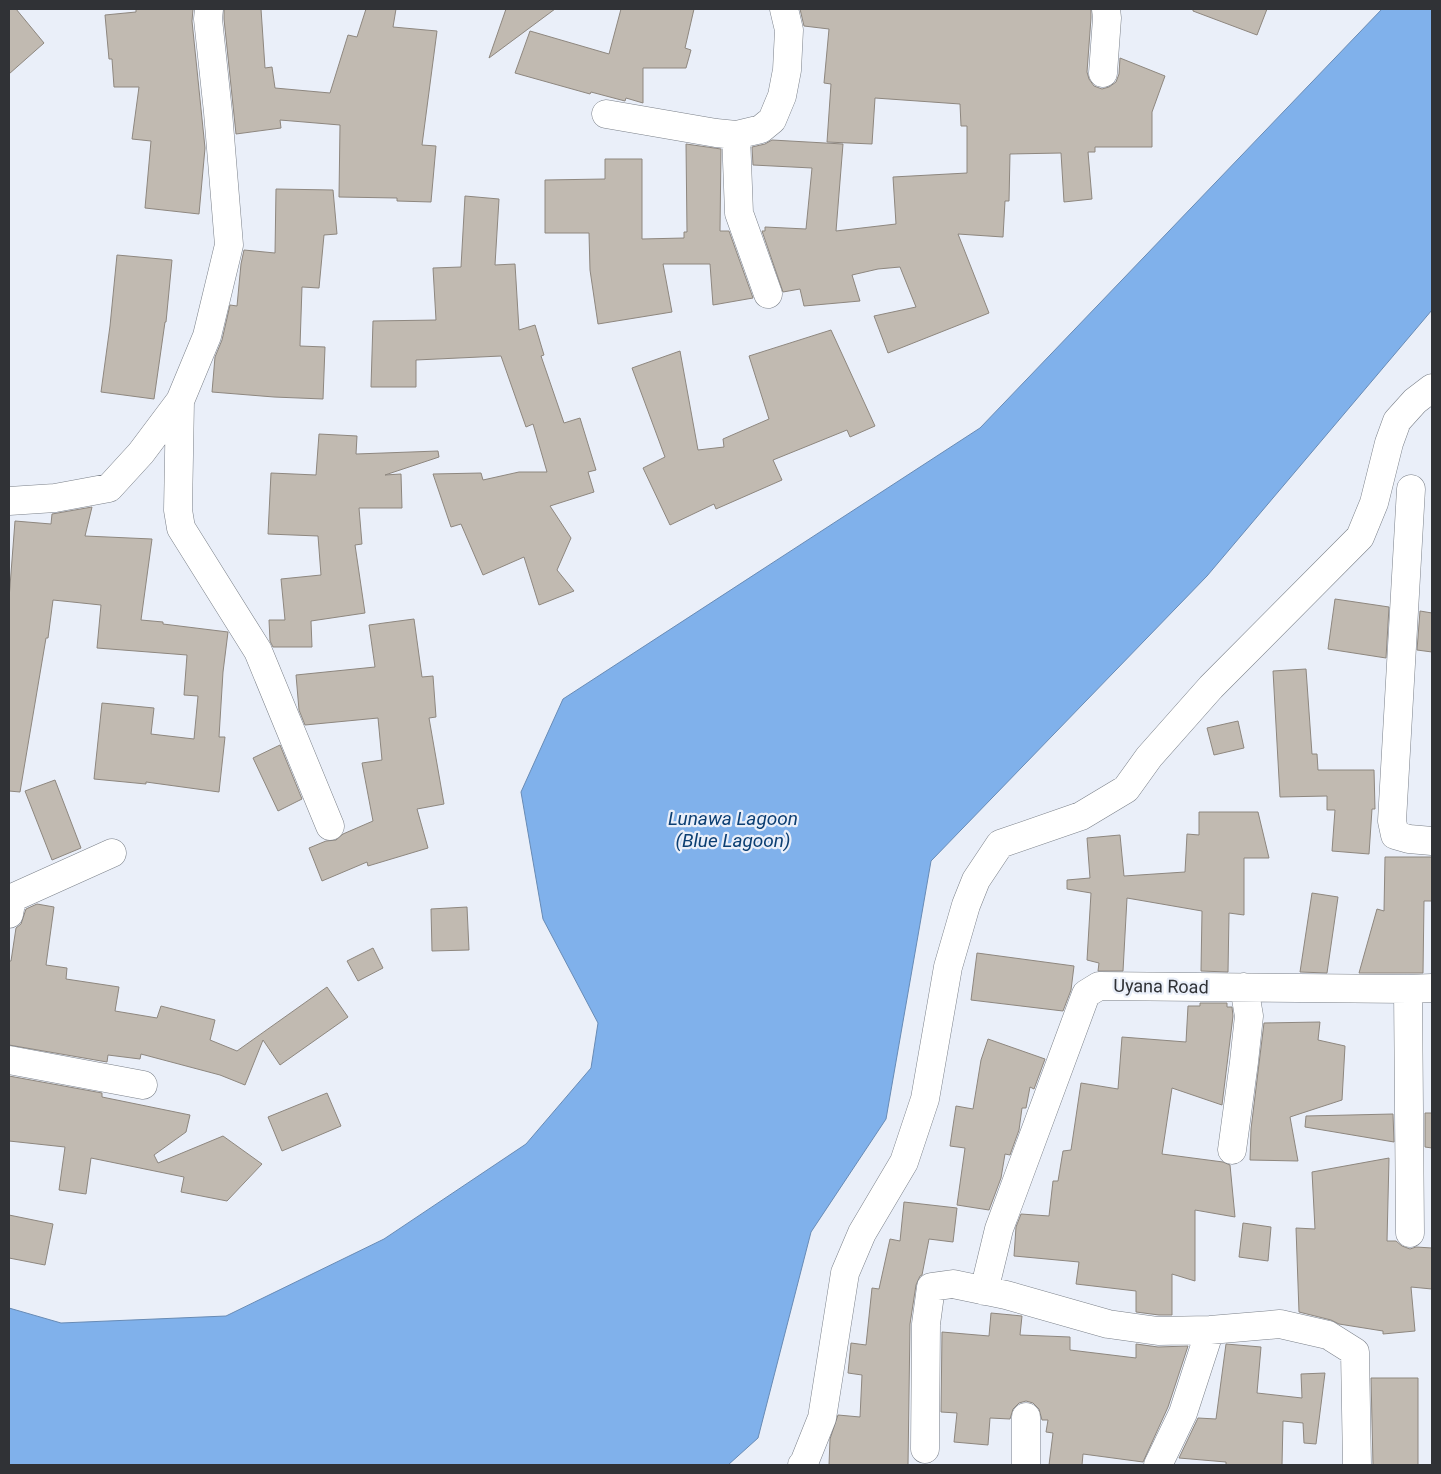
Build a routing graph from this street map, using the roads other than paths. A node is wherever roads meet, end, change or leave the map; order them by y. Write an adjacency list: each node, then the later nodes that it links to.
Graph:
1 (209, 9): 9 (street)
2 (784, 9): 6 (street)
3 (1106, 9): 4 (street)
4 (1103, 73)
5 (606, 114): 6 (street)
6 (736, 135): 7 (street)
7 (768, 294)
8 (1432, 388): 26 (street)
9 (180, 401): 11 (street); 12 (street)
10 (1411, 489): 13 (street)
11 (9, 501)
12 (330, 826)
13 (1432, 841)
14 (112, 853): 15 (street)
15 (9, 914)
16 (1244, 987): 17 (street, Uyana Road); 20 (street); 22 (street, Uyana Road)
17 (1420, 988): 21 (street)
18 (9, 1060): 19 (street)
19 (143, 1085)
20 (1232, 1150)
21 (1410, 1233)
22 (995, 1293): 23 (street); 25 (street)
23 (1210, 1330): 28 (street); 29 (street)
24 (1026, 1417): 27 (street)
25 (925, 1449)
26 (802, 1465)
27 (1026, 1465)
28 (1158, 1465)
29 (1357, 1465)

